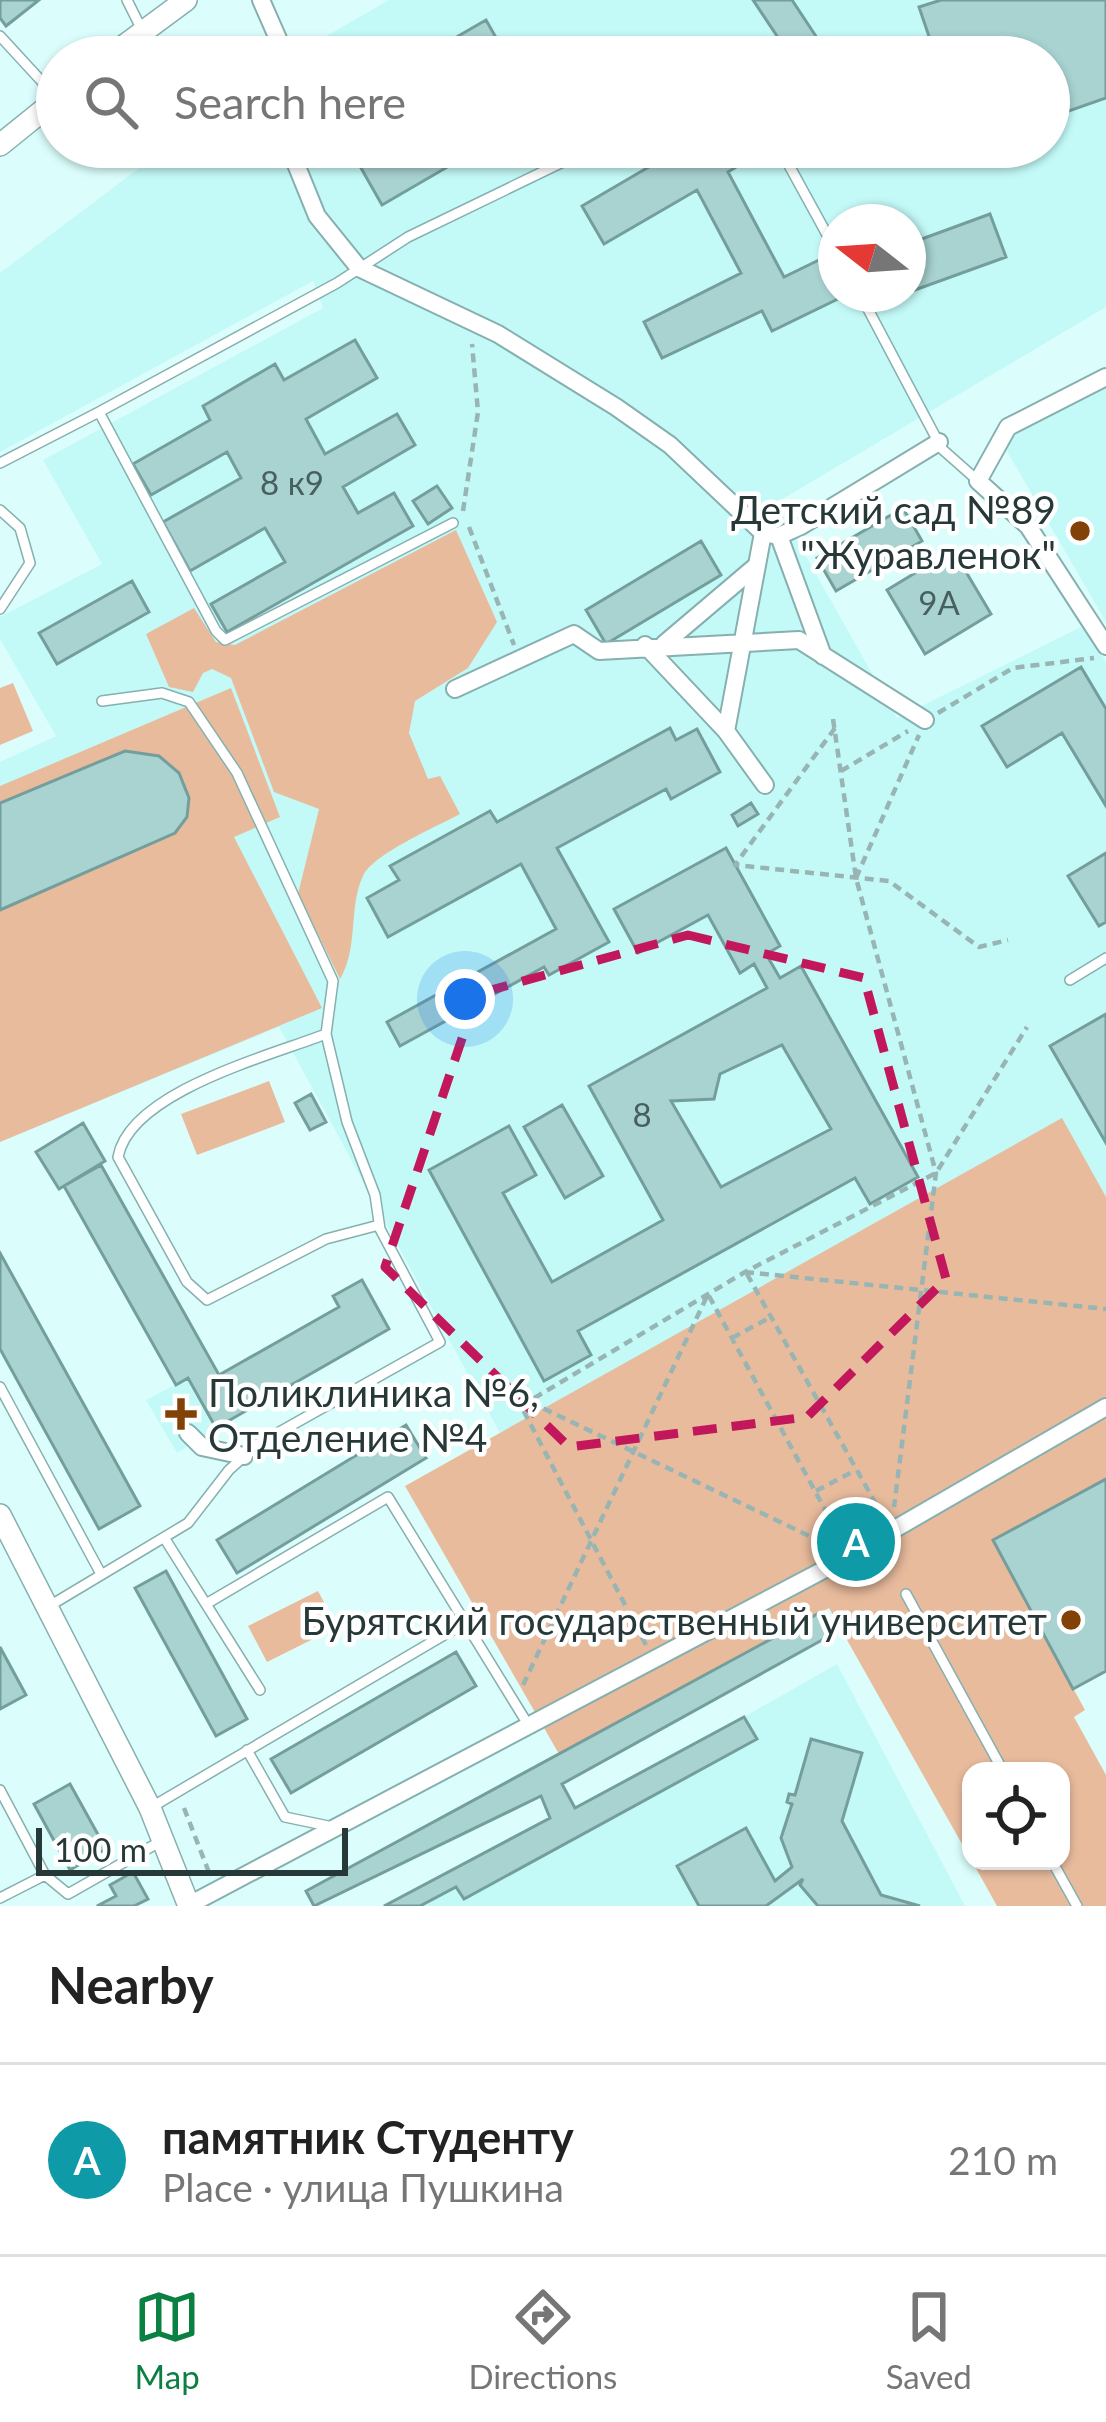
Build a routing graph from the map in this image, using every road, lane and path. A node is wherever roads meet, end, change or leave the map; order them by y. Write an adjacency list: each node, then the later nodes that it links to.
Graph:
1 (127, 0): 4 (lane)
2 (186, 0): 4 (street)
3 (261, 0): 7 (street)
4 (142, 30): 6 (street)
5 (0, 36): 8 (lane)
6 (135, 36)
7 (277, 36)
8 (36, 75)
9 (36, 115): 10 (street)
10 (0, 145)
11 (298, 168): 15 (street)
12 (551, 168): 15 (lane)
13 (791, 168): 14 (lane)
14 (818, 218)
15 (359, 268): 17 (street); 19 (lane)
16 (870, 312): 20 (lane)
17 (470, 320): 25 (street); 32 (path)
18 (1106, 376): 22 (street)
19 (99, 412): 21 (lane); 24 (lane)
20 (939, 442): 22 (lane); 25 (street)
21 (0, 463)
22 (978, 481): 30 (street)
23 (0, 510): 27 (lane)
24 (453, 523)
25 (771, 535): 26 (street); 31 (street)
26 (757, 565): 28 (street); 29 (street)
27 (0, 609)
28 (743, 641): 29 (street); 31 (street); 39 (street)
29 (655, 645): 32 (street); 39 (street)
30 (1106, 646)
31 (824, 656): 37 (street)
32 (518, 657): 34 (street)
33 (1106, 657): 37 (path)
34 (455, 689)
35 (102, 700): 47 (lane)
36 (833, 718): 38 (path)
37 (925, 720): 40 (path); 42 (path)
38 (835, 728): 40 (path); 42 (path)
39 (726, 731): 41 (street)
40 (841, 771): 42 (path)
41 (765, 785)
42 (856, 878): 43 (path); 48 (path)
43 (1008, 940)
44 (1106, 958): 45 (lane)
45 (1070, 980)
46 (1027, 1027): 48 (path)
47 (326, 1034): 49 (lane); 49 (lane)
48 (936, 1173): 50 (path); 51 (path)
49 (379, 1225): 61 (lane)
50 (746, 1272): 51 (path); 52 (path); 54 (path)
51 (921, 1290): 53 (path); 65 (path)
52 (708, 1294): 55 (path); 57 (path); 60 (path)
53 (1106, 1310)
54 (771, 1317): 55 (path); 62 (path)
55 (732, 1338): 63 (path)
56 (0, 1387): 69 (lane)
57 (529, 1401): 60 (path); 67 (path)
58 (1106, 1407): 65 (street)
59 (188, 1433): 61 (street)
60 (629, 1453): 67 (path); 68 (path)
61 (244, 1456): 66 (lane)
62 (856, 1470): 63 (path); 65 (path)
63 (816, 1491): 68 (path)
64 (0, 1515): 72 (street)
65 (891, 1531): 68 (street)
66 (165, 1539): 69 (lane); 71 (lane)
67 (590, 1539): 74 (path); 75 (path)
68 (850, 1555): 74 (street)
69 (101, 1574): 72 (lane)
70 (906, 1594): 79 (lane)
71 (206, 1604): 73 (lane); 76 (lane)
72 (46, 1608): 81 (street)
73 (466, 1622): 77 (lane); 78 (lane)
74 (653, 1659): 83 (street)
75 (521, 1688)
76 (260, 1690)
77 (524, 1718)
78 (248, 1750): 81 (lane); 83 (lane)
79 (998, 1762)
80 (0, 1790): 86 (lane)
81 (150, 1808): 84 (street)
82 (184, 1808): 87 (path)
83 (335, 1828): 87 (street)
84 (163, 1840): 86 (lane); 89 (street)
85 (1057, 1870): 90 (lane)
86 (45, 1875): 88 (lane)
87 (216, 1891): 89 (street)
88 (0, 1898)
89 (188, 1906)
90 (1077, 1906)

